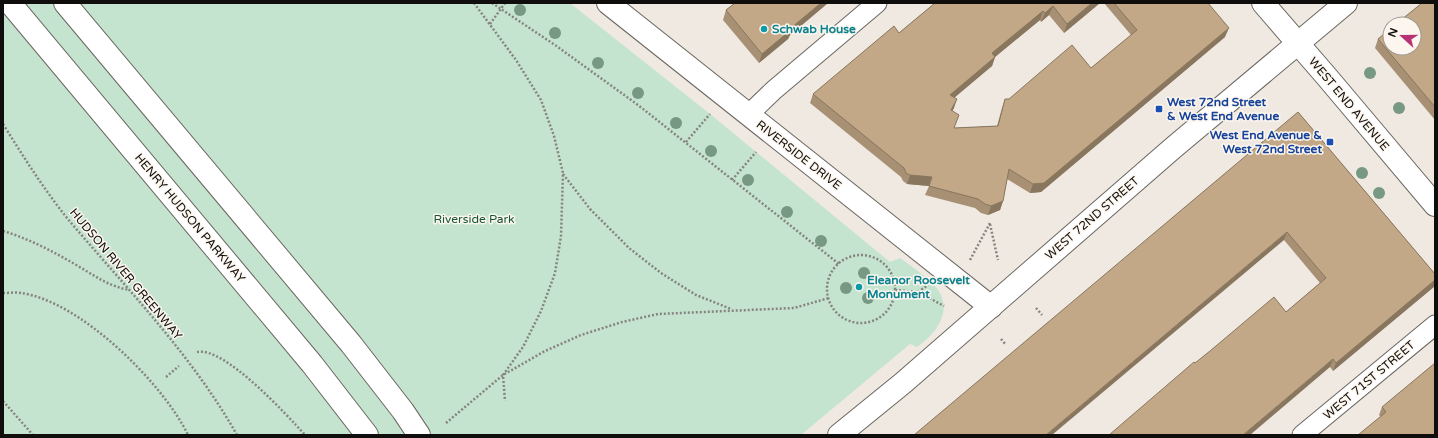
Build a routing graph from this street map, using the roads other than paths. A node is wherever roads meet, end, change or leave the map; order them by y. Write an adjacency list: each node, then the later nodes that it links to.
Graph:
1 (10, 3): 14 (main road, HENRY HUDSON PARKWAY)
2 (65, 3): 12 (main road)
3 (608, 3): 8 (main road, RIVERSIDE DRIVE)
4 (877, 3): 8 (street)
5 (1263, 3): 7 (main road, WEST END AVENUE)
6 (1346, 3): 7 (main road, WEST 72ND STREET)
7 (1298, 44): 9 (main road, WEST END AVENUE); 10 (main road, WEST 72ND STREET)
8 (748, 115): 10 (main road, RIVERSIDE DRIVE)
9 (1435, 206)
10 (991, 307): 16 (main road, WEST 72ND STREET)
11 (1435, 325): 17 (street, WEST 71ST STREET)
12 (403, 411): 13 (main road); 15 (main road)
13 (437, 429)
14 (367, 435)
15 (418, 435)
16 (839, 435)
17 (1302, 435)

